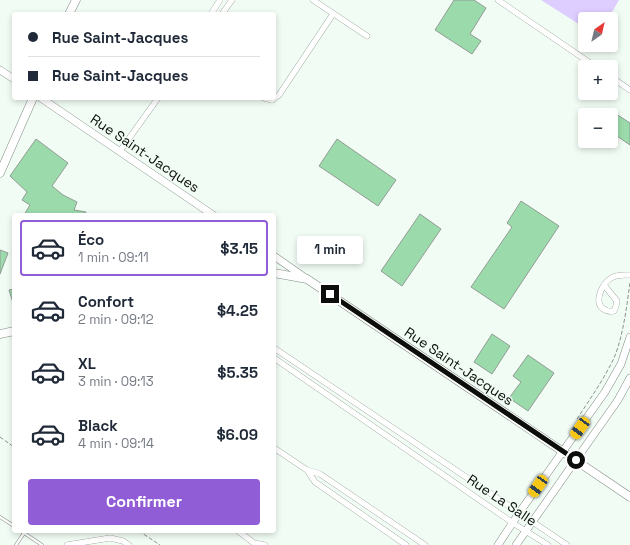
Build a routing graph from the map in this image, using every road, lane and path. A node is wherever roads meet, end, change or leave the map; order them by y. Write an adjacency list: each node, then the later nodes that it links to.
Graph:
1 (76, 0): 6 (main road)
2 (220, 0): 7 (street)
3 (232, 0): 8 (street)
4 (313, 0): 9 (street)
5 (498, 0): 11 (street)
6 (70, 12)
7 (211, 12)
8 (223, 12)
9 (333, 14): 10 (street); 16 (street)
10 (367, 36)
11 (586, 60)
12 (0, 70): 13 (street)
13 (12, 78)
14 (618, 82): 15 (street)
15 (630, 90)
16 (276, 96)
17 (32, 100): 21 (main road)
18 (44, 100): 20 (street, Rue Saint-Jacques)
19 (157, 100): 20 (street)
20 (120, 151): 22 (street, Rue Saint-Jacques)
21 (1, 168)
22 (210, 213)
23 (276, 257): 26 (street, Rue Saint-Jacques)
24 (276, 273): 26 (main road)
25 (630, 275): 28 (street)
26 (307, 279): 42 (main road, Rue Saint-Jacques)
27 (630, 282): 38 (path)
28 (604, 285)
29 (12, 331): 30 (main road)
30 (0, 334)
31 (630, 337): 33 (street)
32 (276, 349): 36 (street, Rue La Salle)
33 (627, 353): 42 (street)
34 (276, 359): 37 (street, Rue La Salle)
35 (630, 378): 43 (street)
36 (363, 406): 37 (street); 44 (street, Rue La Salle)
37 (356, 415): 46 (street, Rue La Salle)
38 (577, 419)
39 (0, 437): 40 (path)
40 (12, 446)
41 (276, 449): 45 (street)
42 (563, 452): 43 (main road, Rue Saint-Jacques); 48 (street)
43 (576, 460): 47 (main road, Rue Saint-Jacques); 50 (street)
44 (450, 466): 46 (street); 48 (street, Rue La Salle)
45 (307, 470): 58 (street); 67 (street)
46 (443, 474): 51 (street, Rue La Salle)
47 (630, 497)
48 (519, 514): 50 (street, Rue La Salle); 51 (street)
49 (0, 517): 52 (lane)
50 (532, 521): 53 (street); 72 (street, Rue La Salle)
51 (513, 523): 53 (street, Rue La Salle); 69 (street)
52 (12, 525)
53 (526, 530): 70 (street); 71 (street, Rue La Salle)
54 (22, 533): 61 (lane)
55 (24, 533): 62 (lane)
56 (142, 533): 65 (path)
57 (241, 533): 60 (street)
58 (410, 535): 59 (street); 67 (street)
59 (417, 543): 68 (street)
60 (255, 544): 66 (street)
61 (16, 545)
62 (42, 545)
63 (67, 545): 64 (street)
64 (129, 545)
65 (160, 545)
66 (265, 545)
67 (404, 545)
68 (425, 545)
69 (498, 545)
70 (516, 545)
71 (548, 545)
72 (567, 545)

